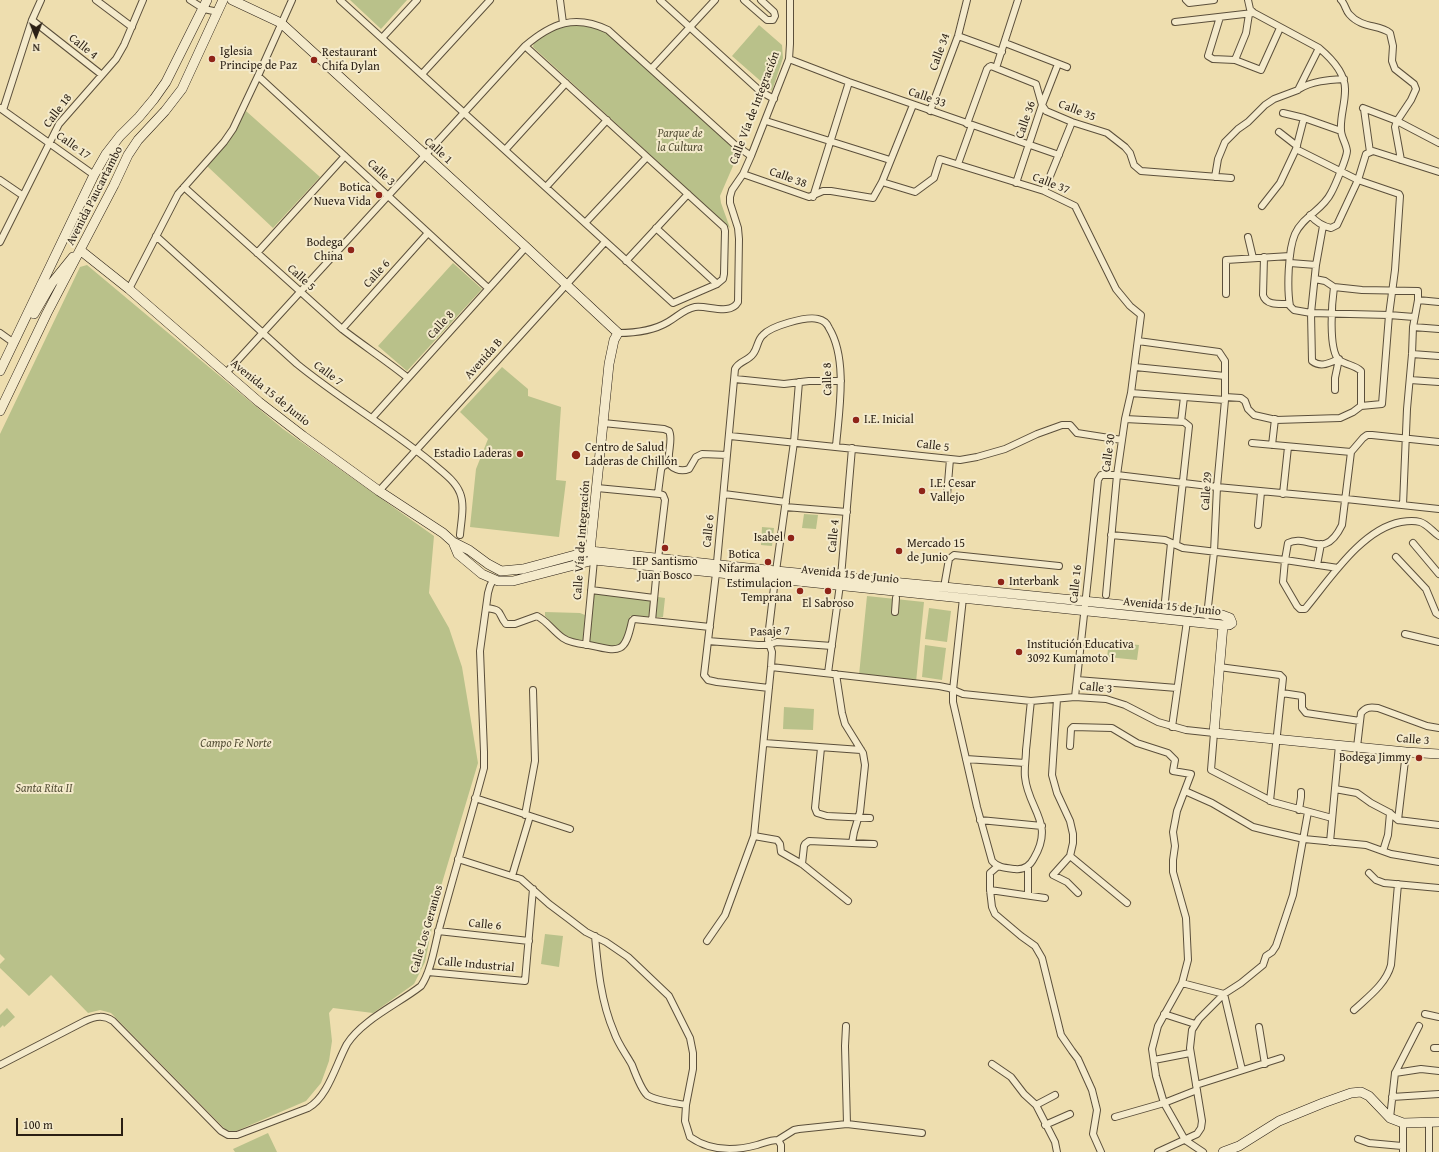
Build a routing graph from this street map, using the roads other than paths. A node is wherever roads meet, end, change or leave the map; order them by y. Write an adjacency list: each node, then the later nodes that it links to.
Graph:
1 (41, 0): 27 (street)
2 (96, 0): 31 (street)
3 (143, 0): 31 (street, Calle 18)
4 (190, 0): 23 (street)
5 (223, 0): 24 (street, Avenida Paucartambo)
6 (232, 0): 29 (street, Calle 1)
7 (292, 0): 29 (street)
8 (340, 0): 35 (street)
9 (417, 0): 35 (street)
10 (490, 0): 46 (street)
11 (560, 0): 30 (street)
12 (660, 0): 32 (street)
13 (715, 0): 32 (street)
14 (744, 0): 15 (street)
15 (761, 0)
16 (790, 0): 40 (street, Calle Vía de Integración)
17 (967, 0): 34 (street, Calle 34)
18 (1018, 0): 36 (street)
19 (1186, 0): 20 (street)
20 (1214, 0)
21 (1248, 0): 25 (street)
22 (1342, 0): 63 (street)
23 (205, 4): 24 (street); 86 (street, Avenida Paucartambo)
24 (218, 12): 111 (street, Avenida Paucartambo)
25 (1252, 14): 26 (street); 33 (street); 41 (street)
26 (1220, 17): 28 (street); 41 (street)
27 (32, 20): 47 (street, Calle 4); 56 (street)
28 (1175, 22)
29 (282, 23): 48 (street); 75 (street, Calle 1)
30 (563, 23): 37 (street); 44 (street)
31 (132, 27): 47 (street, Calle 18)
32 (690, 27): 44 (street); 53 (street)
33 (1280, 28): 38 (street); 41 (street)
34 (958, 36): 39 (street); 57 (street, Calle 34)
35 (382, 38): 46 (street)
36 (1005, 43): 39 (street); 42 (street)
37 (525, 46): 51 (street); 58 (street)
38 (1319, 48): 49 (street); 52 (street)
39 (1002, 52): 45 (street)
40 (789, 59): 50 (street, Calle 33); 53 (street, Calle Vía de Integración)
41 (1235, 60)
42 (1058, 64): 43 (street); 55 (street, Calle 36)
43 (1067, 67)
44 (652, 68): 78 (street)
45 (996, 68): 55 (street, Calle 35); 65 (street, Calle 35)
46 (422, 74): 58 (street)
47 (102, 75): 69 (street, Calle 18)
48 (258, 76): 77 (street, Calle 3); 93 (street)
49 (1344, 79): 52 (street); 66 (street)
50 (849, 82): 54 (street, Calle 33); 68 (street)
51 (566, 83): 61 (street); 73 (street)
52 (1298, 90): 87 (street)
53 (774, 99): 62 (street, Calle Vía de Integración)
54 (913, 105): 57 (street, Calle 33); 80 (street)
55 (1042, 105): 64 (street, Calle 35); 71 (street, Calle 36)
56 (1, 109): 69 (street, Calle 17)
57 (930, 111): 65 (street, Calle 33)
58 (464, 113): 73 (street); 75 (street)
59 (1283, 113): 60 (street)
60 (1304, 118): 66 (street); 72 (street)
61 (607, 120): 79 (street); 94 (street)
62 (766, 121): 68 (street); 78 (street, Calle Vía de Integración)
63 (1397, 121): 70 (street); 74 (street); 81 (street)
64 (1072, 122): 76 (street); 87 (street, Calle 35)
65 (970, 124): 71 (street, Calle 33); 82 (street)
66 (1341, 131): 83 (street)
67 (1279, 132): 72 (street)
68 (830, 141): 80 (street); 99 (street)
69 (49, 143): 86 (street, Calle 17); 97 (street, Calle 18)
70 (1439, 143)
71 (1029, 145): 76 (street, Calle 33); 92 (street, Calle 36)
72 (1297, 147): 83 (street); 100 (street)
73 (505, 150): 94 (street)
74 (1370, 152): 81 (street); 90 (street)
75 (425, 155): 98 (street); 110 (street, Calle 1)
76 (1059, 155): 95 (street)
77 (345, 156): 98 (street, Calle 3); 112 (street)
78 (751, 156): 85 (street, Calle Vía de Integración)
79 (647, 157): 96 (street); 102 (street)
80 (890, 160): 91 (street)
81 (1401, 160): 84 (street)
82 (958, 164): 91 (street, Calle 37); 92 (street, Calle 37)
83 (1340, 171): 90 (street); 101 (street)
84 (1439, 172)
85 (743, 174): 99 (street, Calle 38); 143 (street, Calle Vía de Integración)
86 (94, 175): 138 (street, Avenida Paucartambo)
87 (1215, 177): 88 (street)
88 (1231, 178)
89 (0, 180): 97 (street)
90 (1358, 180): 103 (street); 125 (street)
91 (882, 182): 99 (street, Calle 38)
92 (1016, 183): 95 (street, Calle 37)
93 (184, 187): 106 (street); 112 (street, Calle 5)
94 (546, 187): 102 (street)
95 (1044, 191): 133 (street, Calle 37)
96 (688, 194): 104 (street); 120 (street)
97 (22, 195): 108 (street, Calle 18)
98 (388, 196): 105 (street, Calle 3); 126 (street)
99 (813, 196)
100 (1262, 206)
101 (1310, 215): 103 (street); 113 (street)
102 (585, 223): 109 (street)
103 (1323, 226): 118 (street)
104 (656, 228): 116 (street); 120 (street)
105 (428, 233): 123 (street, Calle 3); 139 (street, Calle 6)
106 (156, 236): 124 (street); 142 (street, Calle 7)
107 (1248, 237): 115 (street)
108 (0, 242)
109 (605, 242): 116 (street); 121 (street, Avenida B)
110 (526, 247): 121 (street, Calle 1); 123 (street, Calle 8)
111 (80, 250): 124 (street, Avenida 15 de Junio); 138 (street); 164 (street, Avenida Paucartambo)
112 (257, 253): 126 (street, Calle 5)
113 (1290, 256): 114 (street); 117 (street)
114 (1264, 257): 115 (street); 130 (street)
115 (1253, 258): 127 (street)
116 (626, 261): 120 (street)
117 (1290, 263): 118 (street); 130 (street)
118 (1316, 265): 119 (street)
119 (1315, 279): 122 (street); 131 (street)
120 (717, 284)
121 (566, 285): 143 (street, Calle 1); 180 (street, Avenida B)
122 (1334, 287): 125 (street); 132 (street)
123 (488, 288): 153 (street, Calle 8)
124 (129, 289): 151 (street, Avenida 15 de Junio)
125 (1392, 291): 128 (street); 134 (street)
126 (300, 292): 139 (street, Calle 5); 142 (street)
127 (1226, 294)
128 (1418, 300): 129 (street); 135 (street)
129 (1439, 302)
130 (1289, 304): 131 (street)
131 (1311, 313): 132 (street); 148 (street)
132 (1331, 314): 134 (street); 148 (street)
133 (1141, 315): 144 (street, Calle 30)
134 (1389, 315): 135 (street); 163 (street)
135 (1414, 317): 137 (street)
136 (818, 319): 154 (street, Calle 6); 156 (street, Calle 8)
137 (1413, 327): 140 (street); 146 (street)
138 (22, 328): 145 (street, Avenida Paucartambo)
139 (342, 329): 153 (street, Calle 5)
140 (1439, 329)
141 (0, 333): 145 (street)
142 (263, 333): 151 (street); 165 (street, Calle 7)
143 (618, 333): 169 (street, Calle Vía de Integración)
144 (1138, 341): 149 (street, Calle 30); 152 (street, Calle 29)
145 (14, 343): 150 (street, Avenida Paucartambo)
146 (1412, 354): 147 (street); 155 (street)
147 (1439, 356)
148 (1339, 359): 159 (street); 163 (street)
149 (1135, 367): 152 (street); 160 (street, Calle 30)
150 (0, 371)
151 (226, 373): 189 (street, Avenida 15 de Junio)
152 (1225, 376): 162 (street, Calle 29)
153 (408, 378): 165 (street, Calle 8)
154 (735, 379): 157 (street); 170 (street, Calle 6)
155 (1410, 380): 158 (street); 172 (street)
156 (841, 381): 157 (street); 177 (street, Calle 8)
157 (799, 382): 173 (street)
158 (1439, 382)
159 (1336, 390)
160 (1131, 393): 161 (street); 166 (street, Calle 30)
161 (1184, 397): 162 (street); 168 (street)
162 (1225, 398): 167 (street); 187 (street, Calle 29)
163 (1361, 406): 167 (street)
164 (0, 411)
165 (372, 418): 180 (street, Calle 7)
166 (1125, 419): 168 (street); 171 (street, Calle 30)
167 (1275, 419): 176 (street)
168 (1181, 422): 186 (street)
169 (603, 423): 184 (street); 188 (street, Calle Vía de Integración)
170 (730, 436): 173 (street, Calle 5); 182 (street, Calle 6)
171 (1122, 440): 183 (street, Calle 5); 185 (street, Calle 30)
172 (1406, 440): 174 (street); 181 (street); 197 (street)
173 (794, 442): 177 (street, Calle 5); 196 (street)
174 (1439, 442)
175 (1252, 443): 176 (street)
176 (1272, 445): 178 (street)
177 (836, 446): 179 (street, Calle 5)
178 (1288, 447): 181 (street); 193 (street)
179 (852, 448): 183 (street, Calle 5); 199 (street, Calle 4)
180 (416, 450): 189 (street, Avenida B); 201 (street, Calle 7)
181 (1351, 452): 195 (street)
182 (727, 455): 184 (street); 192 (street, Calle 6)
183 (950, 459): 194 (street)
184 (670, 463): 191 (street)
185 (1117, 475): 186 (street); 202 (street, Calle 30); 229 (street, Calle 16)
186 (1183, 482): 187 (street); 206 (street)
187 (1218, 487): 190 (street); 209 (street, Calle 29)
188 (597, 488): 191 (street); 208 (street, Calle Vía de Integración)
189 (379, 491): 204 (street, Avenida 15 de Junio)
190 (1261, 492): 193 (street); 200 (street)
191 (658, 494): 213 (street)
192 (724, 494): 196 (street); 217 (street, Calle 6)
193 (1283, 494): 195 (street)
194 (946, 495)
195 (1346, 499): 197 (street); 207 (street)
196 (785, 504): 199 (street); 219 (street)
197 (1403, 506): 198 (street)
198 (1439, 509)
199 (847, 512): 221 (street, Calle 4)
200 (1258, 525)
201 (460, 535)
202 (1111, 535): 206 (street); 224 (street, Calle 30)
203 (1439, 536): 216 (street)
204 (453, 542): 208 (street, Avenida 15 de Junio); 220 (street, Avenida 15 de Junio)
205 (1413, 543): 218 (street)
206 (1174, 544): 209 (street); 228 (street)
207 (1321, 544): 212 (street); 214 (street)
208 (590, 551): 211 (street, Calle Vía de Integración); 213 (street, Avenida 15 de Junio)
209 (1214, 552): 212 (street); 233 (street, Calle 29)
210 (1396, 557): 232 (street)
211 (594, 560): 213 (street, Avenida 15 de Junio); 220 (street, Avenida 15 de Junio); 223 (street, Calle Vía de Integración)
212 (1285, 560): 214 (street); 216 (street)
213 (658, 563): 217 (street, Avenida 15 de Junio); 225 (street)
214 (1317, 565): 216 (street)
215 (1058, 566): 222 (street)
216 (1338, 568)
217 (716, 569): 219 (street, Avenida 15 de Junio); 236 (street, Calle 6)
218 (1439, 574)
219 (776, 575): 221 (street, Avenida 15 de Junio); 240 (street)
220 (493, 580): 230 (street, Calle Los Geranios)
221 (840, 582): 222 (street, Avenida 15 de Junio); 227 (street, Avenida 15 de Junio); 242 (street, Calle 4)
222 (944, 587): 229 (street, Avenida 15 de Junio)
223 (591, 590): 225 (street); 241 (street, Calle Vía de Integración)
224 (1106, 595)
225 (654, 598): 234 (street)
226 (896, 598): 231 (street)
227 (963, 598): 229 (street, Avenida 15 de Junio); 251 (street)
228 (1165, 601)
229 (1085, 606): 233 (street, Avenida 15 de Junio); 235 (street, Avenida 15 de Junio); 247 (street, Calle 16)
230 (486, 608): 241 (street); 274 (street, Calle Los Geranios)
231 (895, 612)
232 (1439, 615)
233 (1206, 618): 235 (street, Avenida 15 de Junio); 244 (street, Avenida 15 de Junio)
234 (652, 621): 236 (street); 241 (street)
235 (1187, 621): 249 (street)
236 (710, 627): 238 (street, Calle 6)
237 (1405, 634): 239 (street)
238 (708, 641): 240 (street, Pasaje 7); 248 (street, Calle 6)
239 (1439, 642)
240 (769, 644): 242 (street, Pasaje 7); 243 (street)
241 (586, 645)
242 (832, 646): 245 (street, Calle 4)
243 (771, 667): 245 (street, Calle 3); 248 (street)
244 (1219, 667): 252 (street); 259 (street)
245 (828, 673): 246 (street, Calle 3)
246 (836, 674): 251 (street, Calle 3); 266 (street)
247 (1077, 680): 249 (street); 253 (street, Calle 16)
248 (769, 688): 261 (street)
249 (1178, 688): 257 (street)
250 (533, 690): 279 (street)
251 (953, 690): 255 (street, Calle 3); 269 (street)
252 (1282, 693): 256 (street); 260 (street)
253 (1074, 697): 254 (street, Calle 3); 257 (street, Calle 3)
254 (1058, 699): 255 (street, Calle 3); 294 (street)
255 (1031, 701): 270 (street)
256 (1360, 721): 258 (street); 264 (street)
257 (1172, 727): 259 (street, Calle 3)
258 (1439, 728)
259 (1214, 733): 260 (street, Calle 3); 275 (street)
260 (1277, 739): 262 (street, Calle 3); 275 (street)
261 (764, 744): 265 (street); 288 (street)
262 (1338, 745): 264 (street, Calle 3); 271 (street)
263 (1070, 746): 272 (street)
264 (1357, 747): 267 (street, Calle 3)
265 (821, 748): 266 (street); 280 (street)
266 (861, 750): 280 (street)
267 (1406, 752): 268 (street, Calle 3); 284 (street)
268 (1439, 754)
269 (966, 759): 270 (street); 283 (street)
270 (1025, 763): 286 (street)
271 (1335, 789): 278 (street); 282 (street)
272 (1185, 790): 289 (street); 316 (street)
273 (1301, 792): 276 (street)
274 (475, 798): 279 (street); 295 (street, Calle Los Geranios)
275 (1270, 800): 276 (street)
276 (1299, 810): 277 (street)
277 (1308, 812): 282 (street); 289 (street)
278 (1390, 813): 284 (street); 293 (street)
279 (527, 815): 287 (street); 301 (street)
280 (859, 818): 281 (street); 291 (street)
281 (870, 818)
282 (1332, 818): 290 (street)
283 (980, 820): 286 (street); 298 (street)
284 (1398, 820): 285 (street)
285 (1439, 825)
286 (1042, 826): 299 (street)
287 (570, 829)
288 (754, 836): 297 (street); 314 (street)
289 (1304, 839): 290 (street); 317 (street)
290 (1330, 842): 293 (street)
291 (852, 843): 292 (street); 297 (street)
292 (874, 844)
293 (1383, 851): 296 (street)
294 (1070, 856): 306 (street); 310 (street)
295 (458, 859): 301 (street); 311 (street, Calle Los Geranios)
296 (1439, 862)
297 (802, 864): 309 (street)
298 (998, 866): 299 (street); 305 (street)
299 (1028, 866): 307 (street)
300 (1369, 874): 302 (street)
301 (512, 876): 304 (street)
302 (1398, 884): 303 (street); 318 (street)
303 (1439, 888)
304 (534, 889): 312 (street); 313 (street, Calle Industrial)
305 (990, 890): 307 (street); 357 (street)
306 (1078, 893)
307 (1028, 895): 308 (street)
308 (1045, 898)
309 (848, 900)
310 (1127, 904)
311 (438, 931): 313 (street, Calle 6); 315 (street, Calle Los Geranios)
312 (595, 936): 340 (street); 340 (street)
313 (529, 941): 315 (street, Calle Industrial)
314 (707, 942)
315 (428, 972): 331 (street, Calle Los Geranios)
316 (1182, 982): 317 (street); 319 (street)
317 (1224, 994): 322 (street); 332 (street)
318 (1354, 1010)
319 (1164, 1014): 322 (street); 328 (street)
320 (1425, 1014): 321 (street)
321 (1439, 1017)
322 (1195, 1024): 326 (street)
323 (846, 1026): 348 (street)
324 (1419, 1026): 334 (street)
325 (1259, 1027): 330 (street)
326 (1190, 1053): 328 (street); 335 (street)
327 (1281, 1058): 330 (street)
328 (1154, 1060): 339 (street)
329 (992, 1064): 341 (street)
330 (1265, 1064): 332 (street)
331 (0, 1065)
332 (1242, 1070): 335 (street)
333 (1439, 1071): 334 (street)
334 (1395, 1073): 338 (street)
335 (1196, 1088): 339 (street); 353 (street)
336 (1439, 1094): 338 (street)
337 (1055, 1095): 341 (street)
338 (1392, 1097): 344 (street)
339 (1164, 1104): 343 (street); 353 (street)
340 (686, 1105): 352 (street)
341 (1036, 1105): 349 (street)
342 (1070, 1114): 349 (street)
343 (1115, 1117)
344 (1390, 1118): 347 (street); 360 (street)
345 (1429, 1122): 346 (street); 347 (street); 361 (street)
346 (1439, 1122)
347 (1403, 1123): 354 (street)
348 (847, 1124): 350 (street); 352 (street)
349 (1045, 1124): 356 (street)
350 (922, 1133)
351 (1358, 1139): 354 (street)
352 (778, 1140): 355 (street)
353 (1185, 1140): 358 (street); 359 (street)
354 (1403, 1149)
355 (781, 1152)
356 (1057, 1152)
357 (1101, 1152)
358 (1158, 1152)
359 (1203, 1152)
360 (1223, 1152)
361 (1429, 1152)

